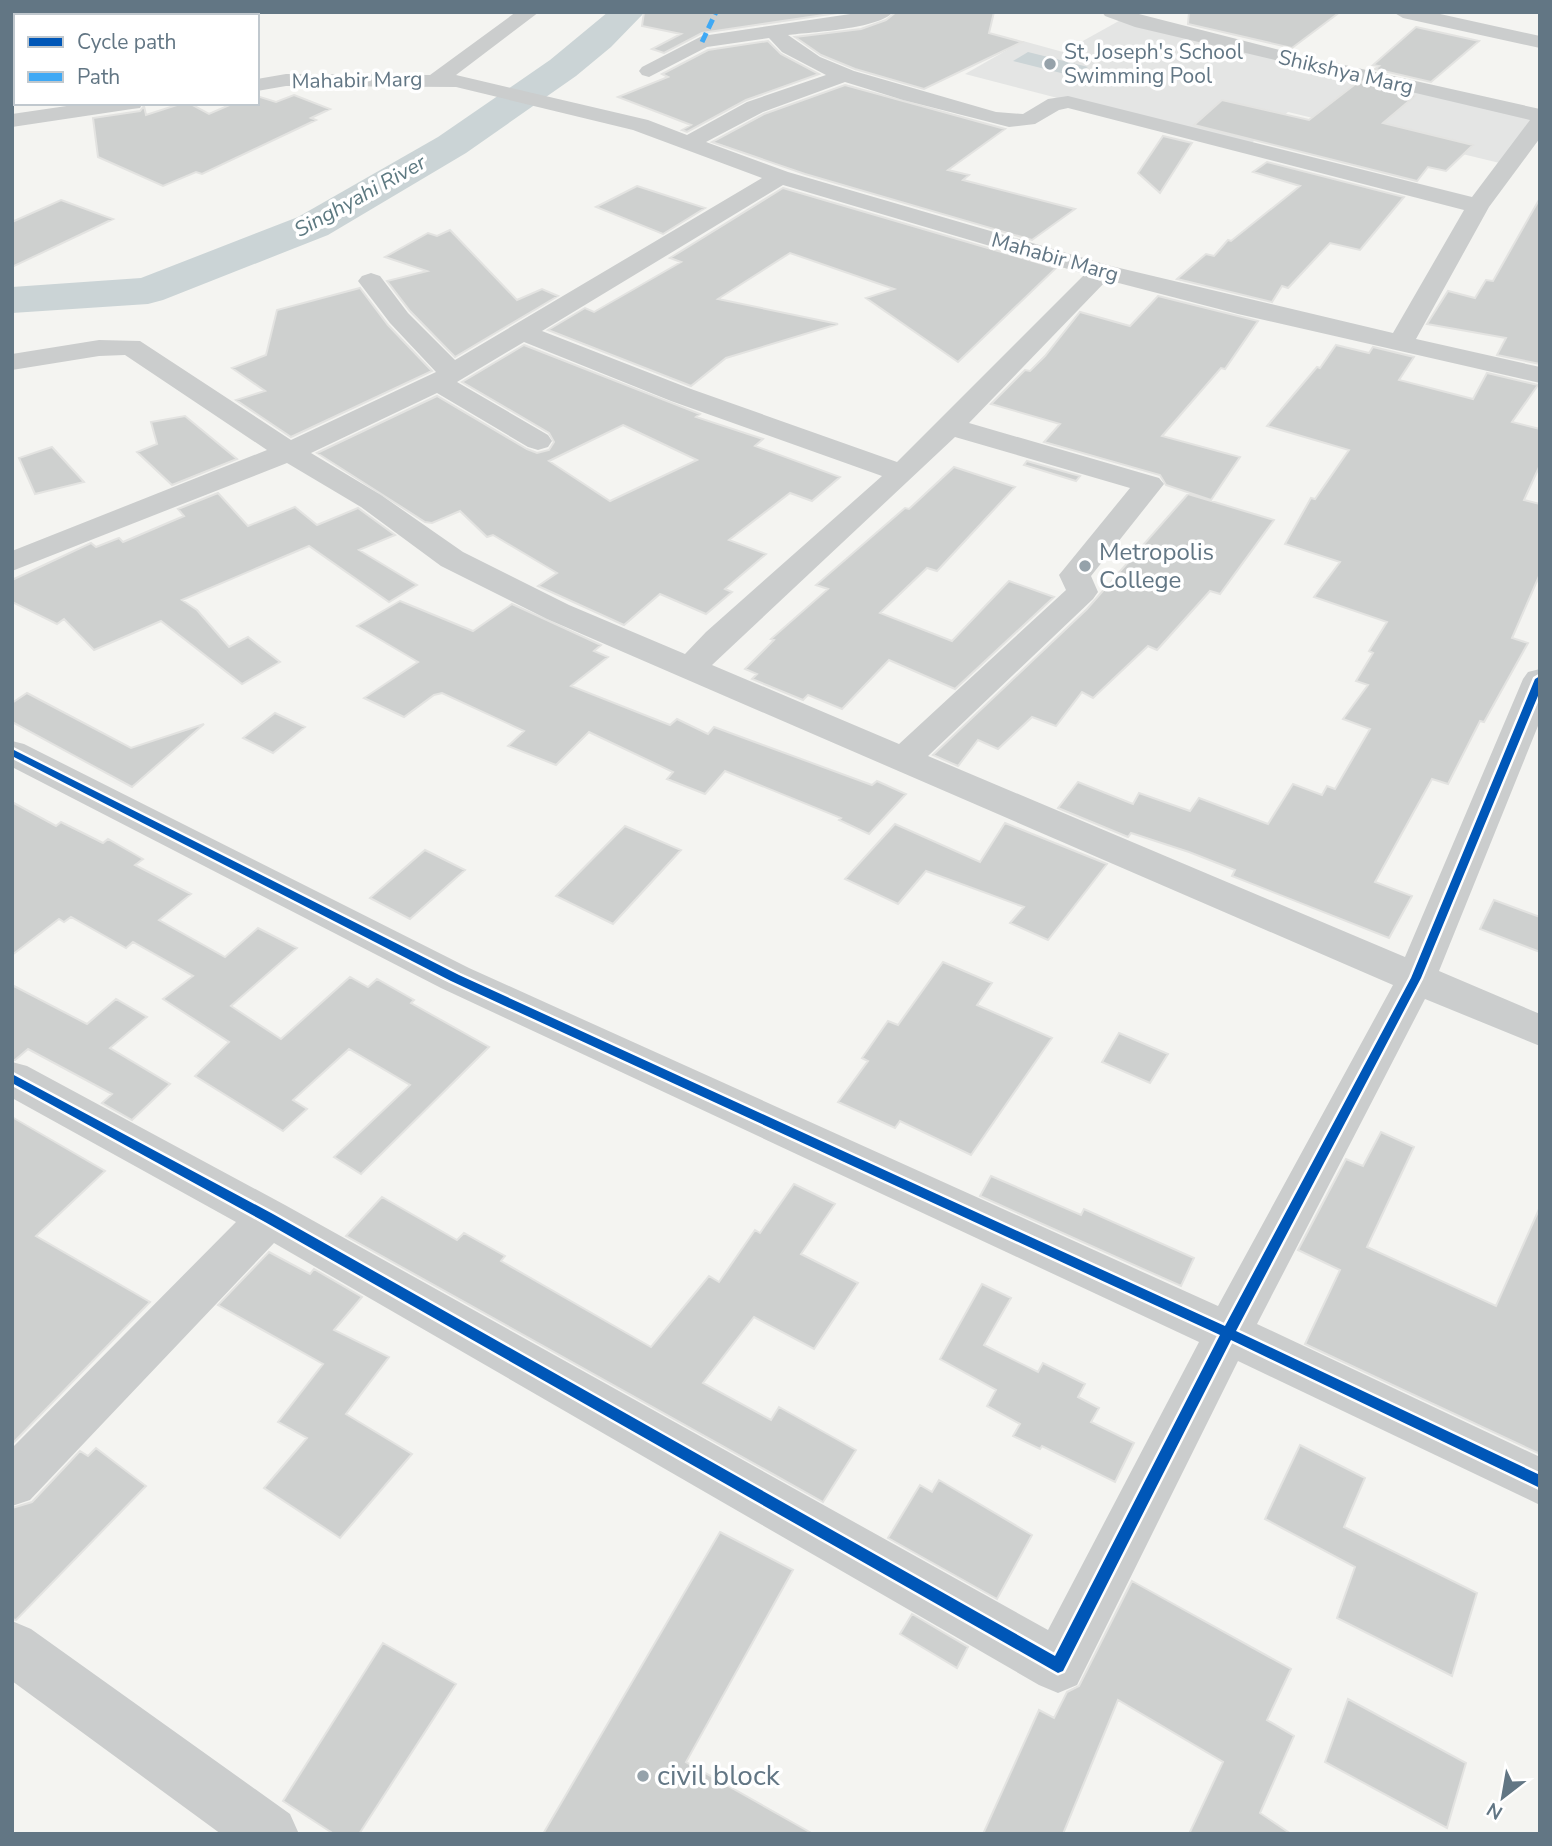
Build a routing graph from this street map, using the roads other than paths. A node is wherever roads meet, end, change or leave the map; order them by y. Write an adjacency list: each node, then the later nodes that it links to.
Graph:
1 (529, 12): 11 (street)
2 (883, 12): 5 (street)
3 (1112, 12): 14 (street, Shikshya Marg)
4 (1403, 12): 6 (street)
5 (774, 32): 7 (street); 9 (street)
6 (1540, 43)
7 (649, 71)
8 (259, 75): 10 (street)
9 (846, 75): 16 (street); 18 (street)
10 (286, 80): 11 (street, Mahabir Marg); 12 (street, Mahabir Marg)
11 (446, 80): 16 (street, Mahabir Marg)
12 (259, 85)
13 (119, 105): 15 (street)
14 (1540, 119): 18 (street)
15 (12, 121)
16 (686, 144): 17 (street, Mahabir Marg)
17 (780, 177): 19 (street, Mahabir Marg); 21 (street)
18 (1478, 206): 22 (street)
19 (1102, 271): 22 (street, Mahabir Marg); 26 (street)
20 (371, 281): 25 (street)
21 (522, 332): 25 (street); 29 (street)
22 (1400, 344): 24 (street, Mahabir Marg)
23 (12, 362): 28 (street)
24 (1540, 375)
25 (445, 377): 27 (street); 28 (street)
26 (949, 426): 29 (street); 34 (street)
27 (538, 441)
28 (289, 452): 30 (street); 31 (street)
29 (902, 473): 31 (street)
30 (12, 562)
31 (690, 669): 34 (street)
32 (1540, 679): 35 (street)
33 (12, 752): 39 (street)
34 (902, 761): 35 (street)
35 (1416, 978): 36 (street); 39 (street)
36 (1540, 1031)
37 (12, 1078): 38 (street)
38 (269, 1218): 39 (street); 41 (street)
39 (1228, 1333): 40 (street)
40 (1540, 1482)
41 (12, 1483)
42 (12, 1648): 43 (street)
43 (270, 1834)

